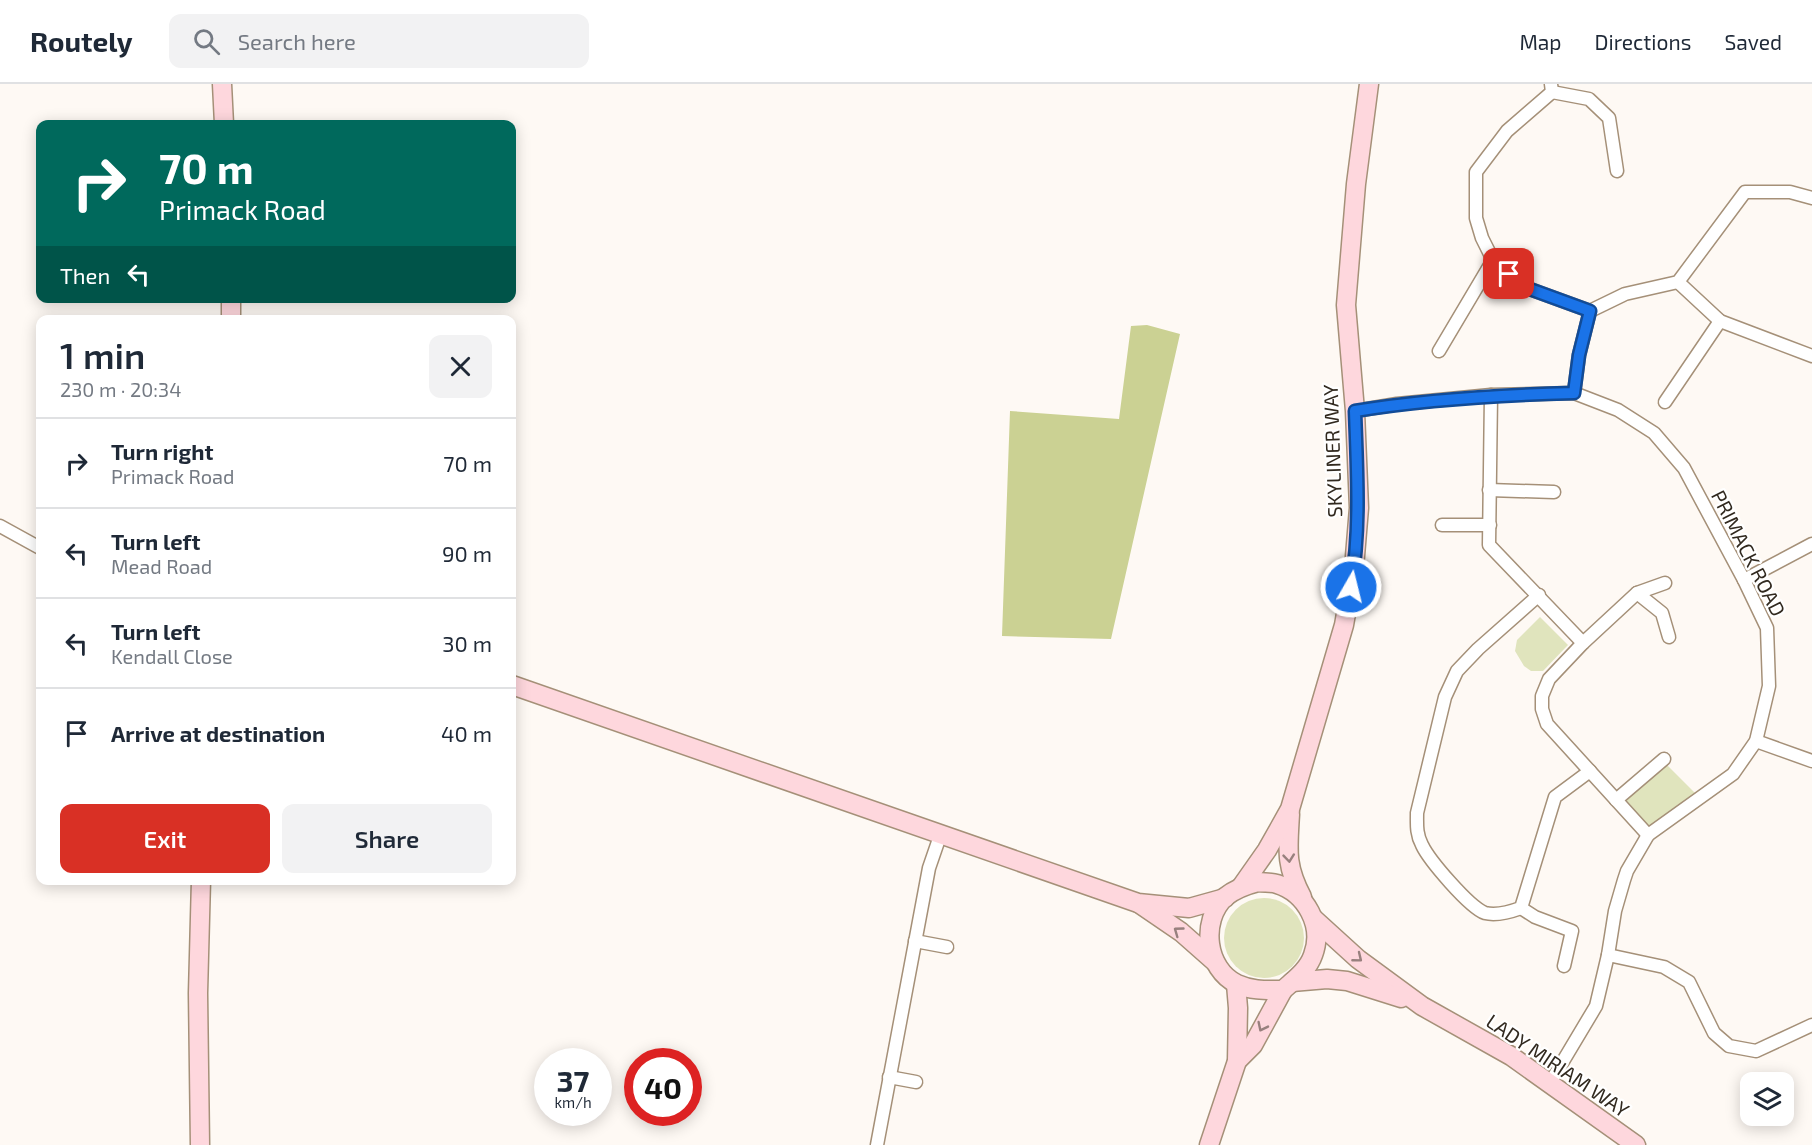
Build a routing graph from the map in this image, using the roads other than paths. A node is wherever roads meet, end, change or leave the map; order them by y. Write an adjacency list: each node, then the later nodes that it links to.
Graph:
1 (222, 84): 4 (street)
2 (1369, 84): 16 (street, SKYLINER WAY)
3 (1552, 88): 5 (street); 7 (street)
4 (224, 120)
5 (1617, 171)
6 (1812, 198): 8 (street)
7 (1493, 260): 9 (street); 11 (street)
8 (1678, 282): 9 (street); 10 (street)
9 (1590, 311): 13 (street)
10 (1719, 321): 12 (street); 15 (street)
11 (1439, 351)
12 (1812, 356)
13 (1574, 393): 14 (street, PRIMACK ROAD); 24 (street, PRIMACK ROAD)
14 (1491, 395): 16 (street, PRIMACK ROAD); 17 (street)
15 (1665, 402)
16 (1355, 411): 36 (street, SKYLINER WAY)
17 (1489, 490): 18 (street); 20 (street)
18 (1554, 492)
19 (1442, 525): 20 (street)
20 (1490, 525): 27 (street)
21 (0, 526): 23 (street)
22 (1812, 544): 24 (street)
23 (36, 546)
24 (1744, 580): 31 (street, PRIMACK ROAD)
25 (1665, 583): 26 (street)
26 (1636, 593): 28 (street); 29 (street)
27 (1539, 595): 29 (street); 44 (street)
28 (1669, 637)
29 (1583, 643): 34 (street)
30 (516, 686): 38 (street)
31 (1756, 741): 33 (street); 37 (street, PRIMACK ROAD)
32 (1664, 759): 35 (street)
33 (1812, 761)
34 (1590, 771): 35 (street); 44 (street)
35 (1616, 800): 37 (street)
36 (1290, 809): 40 (street, SKYLINER WAY); 43 (street, SKYLINER WAY, one-way to 43)
37 (1648, 835): 48 (street, PRIMACK ROAD)
38 (940, 836): 42 (street); 46 (street)
39 (201, 885): 59 (street)
40 (1241, 886): 41 (street); 43 (street)
41 (1225, 898): 42 (street); 49 (street)
42 (1138, 903): 49 (street, one-way to 42)
43 (1305, 903): 45 (street)
44 (1521, 908): 50 (street)
45 (1314, 919): 52 (street); 53 (street, LADY MIRIAM WAY, one-way to 53)
46 (915, 941): 47 (street); 56 (street)
47 (947, 947)
48 (1608, 955): 54 (street); 58 (street, PRIMACK ROAD)
49 (1215, 963): 51 (street)
50 (1564, 966)
51 (1236, 984): 52 (street); 55 (street)
52 (1287, 986): 53 (street, LADY MIRIAM WAY); 55 (street, one-way to 55)
53 (1422, 1006): 58 (street, LADY MIRIAM WAY)
54 (1812, 1025)
55 (1237, 1061): 61 (street)
56 (889, 1077): 57 (street); 60 (street)
57 (916, 1082)
58 (1550, 1083): 62 (street, LADY MIRIAM WAY)
59 (200, 1145)
60 (877, 1145)
61 (1209, 1145)
62 (1636, 1145)

